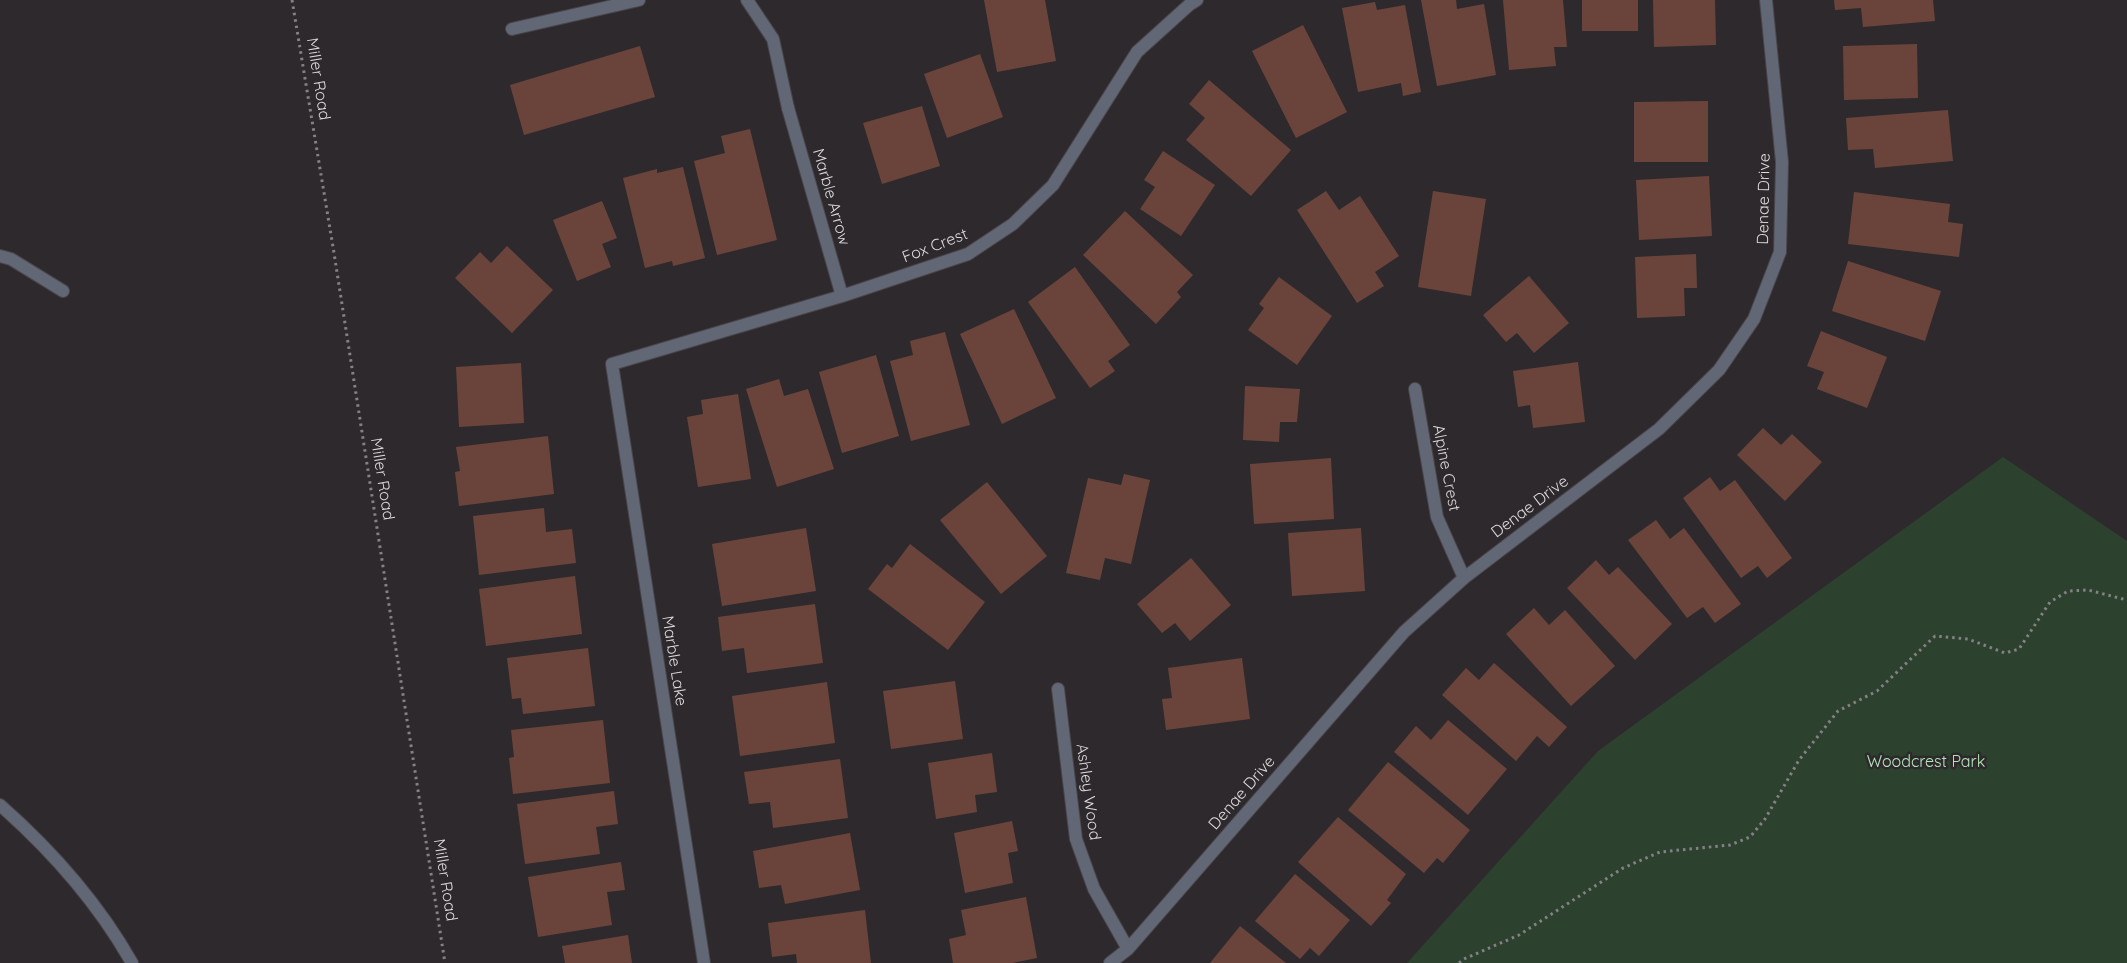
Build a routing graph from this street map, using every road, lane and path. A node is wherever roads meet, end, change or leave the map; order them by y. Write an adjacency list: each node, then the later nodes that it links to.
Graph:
1 (292, 0): 18 (path, Miller Road)
2 (639, 0): 6 (street)
3 (747, 0): 9 (street, Marble Arrow)
4 (1197, 0): 9 (street, Fox Crest)
5 (1766, 0): 12 (street, Denae Drive)
6 (512, 29)
7 (0, 256): 8 (street)
8 (62, 290)
9 (842, 296): 10 (street, Fox Crest)
10 (612, 364): 19 (street, Marble Lake)
11 (1415, 389): 12 (street, Alpine Crest)
12 (1464, 578): 16 (street, Denae Drive)
13 (2127, 600): 21 (path)
14 (1058, 689): 16 (street, Ashley Wood)
15 (0, 805): 17 (street)
16 (1128, 949): 20 (street, Denae Drive)
17 (132, 963)
18 (445, 963)
19 (704, 963)
20 (1110, 963)
21 (1459, 963)

